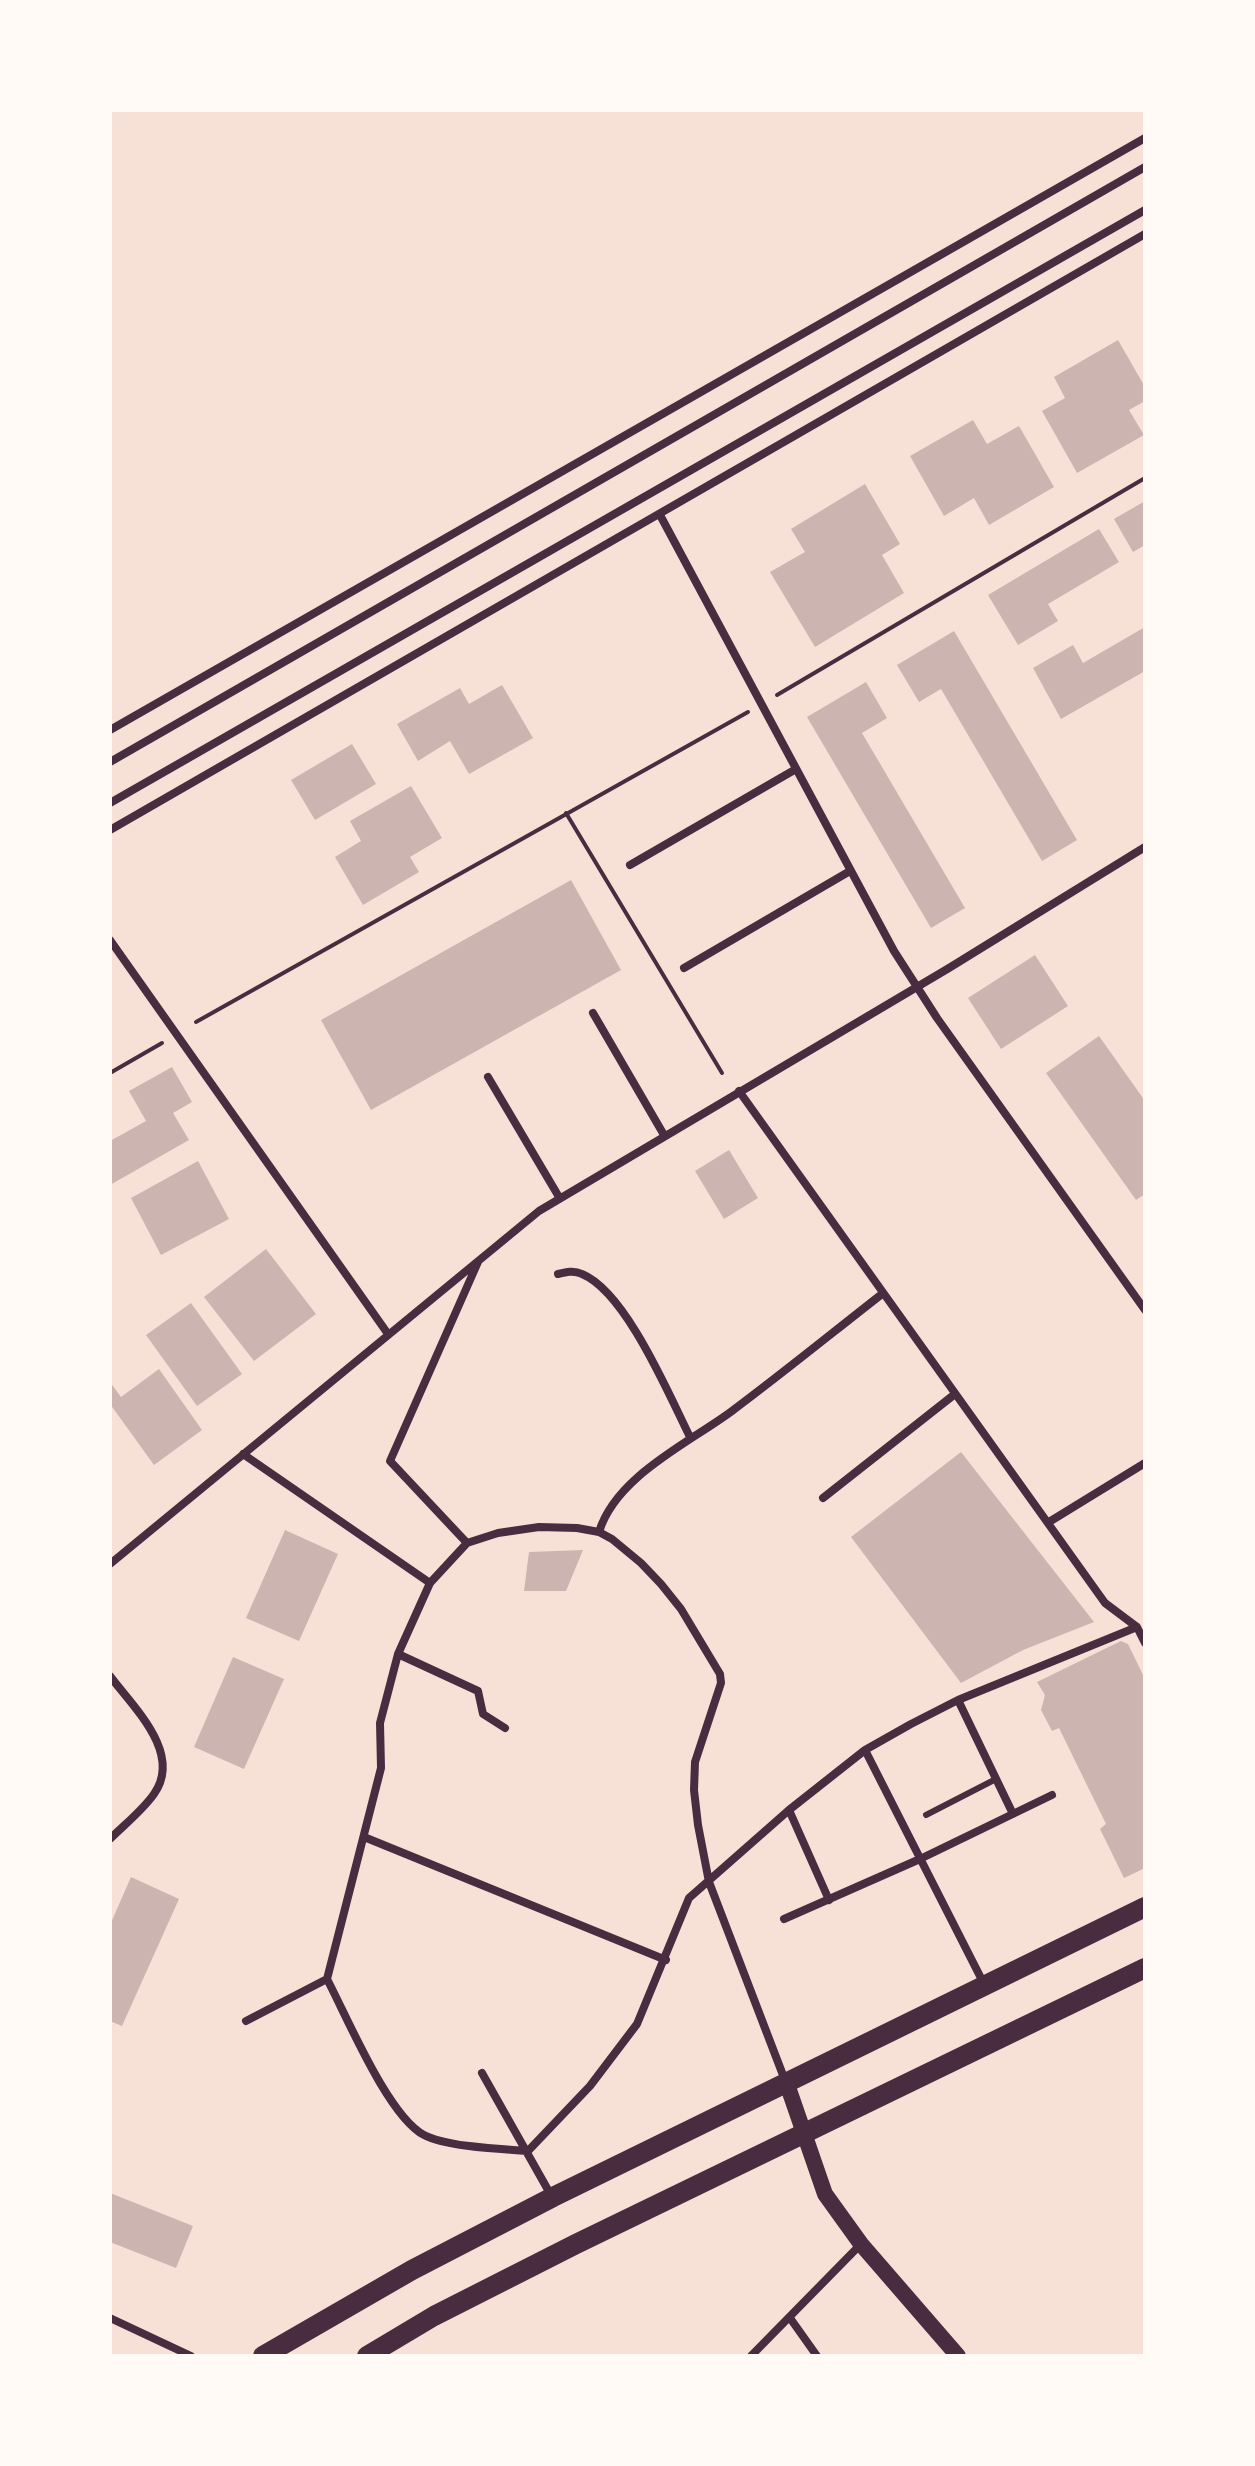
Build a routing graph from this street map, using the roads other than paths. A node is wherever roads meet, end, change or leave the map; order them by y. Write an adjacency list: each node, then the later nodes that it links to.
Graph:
1 (1145, 138): 6 (street)
2 (1145, 167): 7 (street)
3 (1145, 210): 9 (street)
4 (1145, 234): 5 (street)
5 (660, 515): 8 (street); 10 (street)
6 (110, 730)
7 (110, 762)
8 (796, 769): 12 (street); 13 (street)
9 (110, 803)
10 (110, 830)
11 (1145, 847): 16 (street)
12 (630, 865)
13 (850, 871): 15 (street); 16 (street)
14 (110, 940): 26 (street)
15 (684, 968)
16 (917, 987): 19 (street); 25 (street)
17 (593, 1013): 20 (street)
18 (488, 1077): 21 (street)
19 (739, 1091): 20 (street); 24 (street)
20 (664, 1135): 21 (street)
21 (559, 1197): 22 (street)
22 (480, 1258): 26 (street); 34 (street)
23 (558, 1274): 28 (street)
24 (882, 1294): 27 (street); 28 (street)
25 (1145, 1310)
26 (388, 1334): 29 (street)
27 (955, 1394): 31 (street); 32 (street)
28 (690, 1437): 33 (street)
29 (243, 1454): 35 (street); 36 (street)
30 (1145, 1463): 32 (street)
31 (823, 1498)
32 (1049, 1522): 37 (street)
33 (599, 1532): 34 (street); 52 (street)
34 (467, 1543): 36 (street)
35 (110, 1564)
36 (430, 1583): 39 (street)
37 (1137, 1627): 38 (street); 41 (street)
38 (1145, 1643)
39 (398, 1654): 42 (street); 49 (street)
40 (110, 1676): 50 (street)
41 (958, 1700): 43 (street); 44 (street)
42 (505, 1728)
43 (865, 1750): 46 (street); 51 (street)
44 (996, 1779): 47 (street); 48 (lane)
45 (1052, 1795): 47 (street)
46 (789, 1810): 52 (street); 53 (street)
47 (1013, 1814): 51 (street)
48 (926, 1815)
49 (364, 1837): 56 (street); 58 (street)
50 (110, 1839)
51 (920, 1859): 53 (street); 59 (street)
52 (709, 1882): 56 (street); 62 (street)
53 (829, 1900): 55 (street)
54 (1145, 1907): 59 (main road)
55 (784, 1919)
56 (666, 1960): 64 (street)
57 (1145, 1968): 63 (main road)
58 (327, 1979): 60 (street); 64 (street)
59 (984, 1985): 62 (main road)
60 (246, 2021)
61 (482, 2073): 64 (street)
62 (787, 2084): 63 (main road); 65 (main road)
63 (804, 2133): 66 (main road); 71 (main road)
64 (528, 2151): 65 (street)
65 (553, 2197): 70 (main road)
66 (861, 2244): 68 (street); 74 (main road)
67 (110, 2318): 69 (street)
68 (790, 2318): 72 (street); 73 (street)
69 (191, 2356)
70 (263, 2356)
71 (367, 2356)
72 (751, 2356)
73 (817, 2356)
74 (958, 2356)

